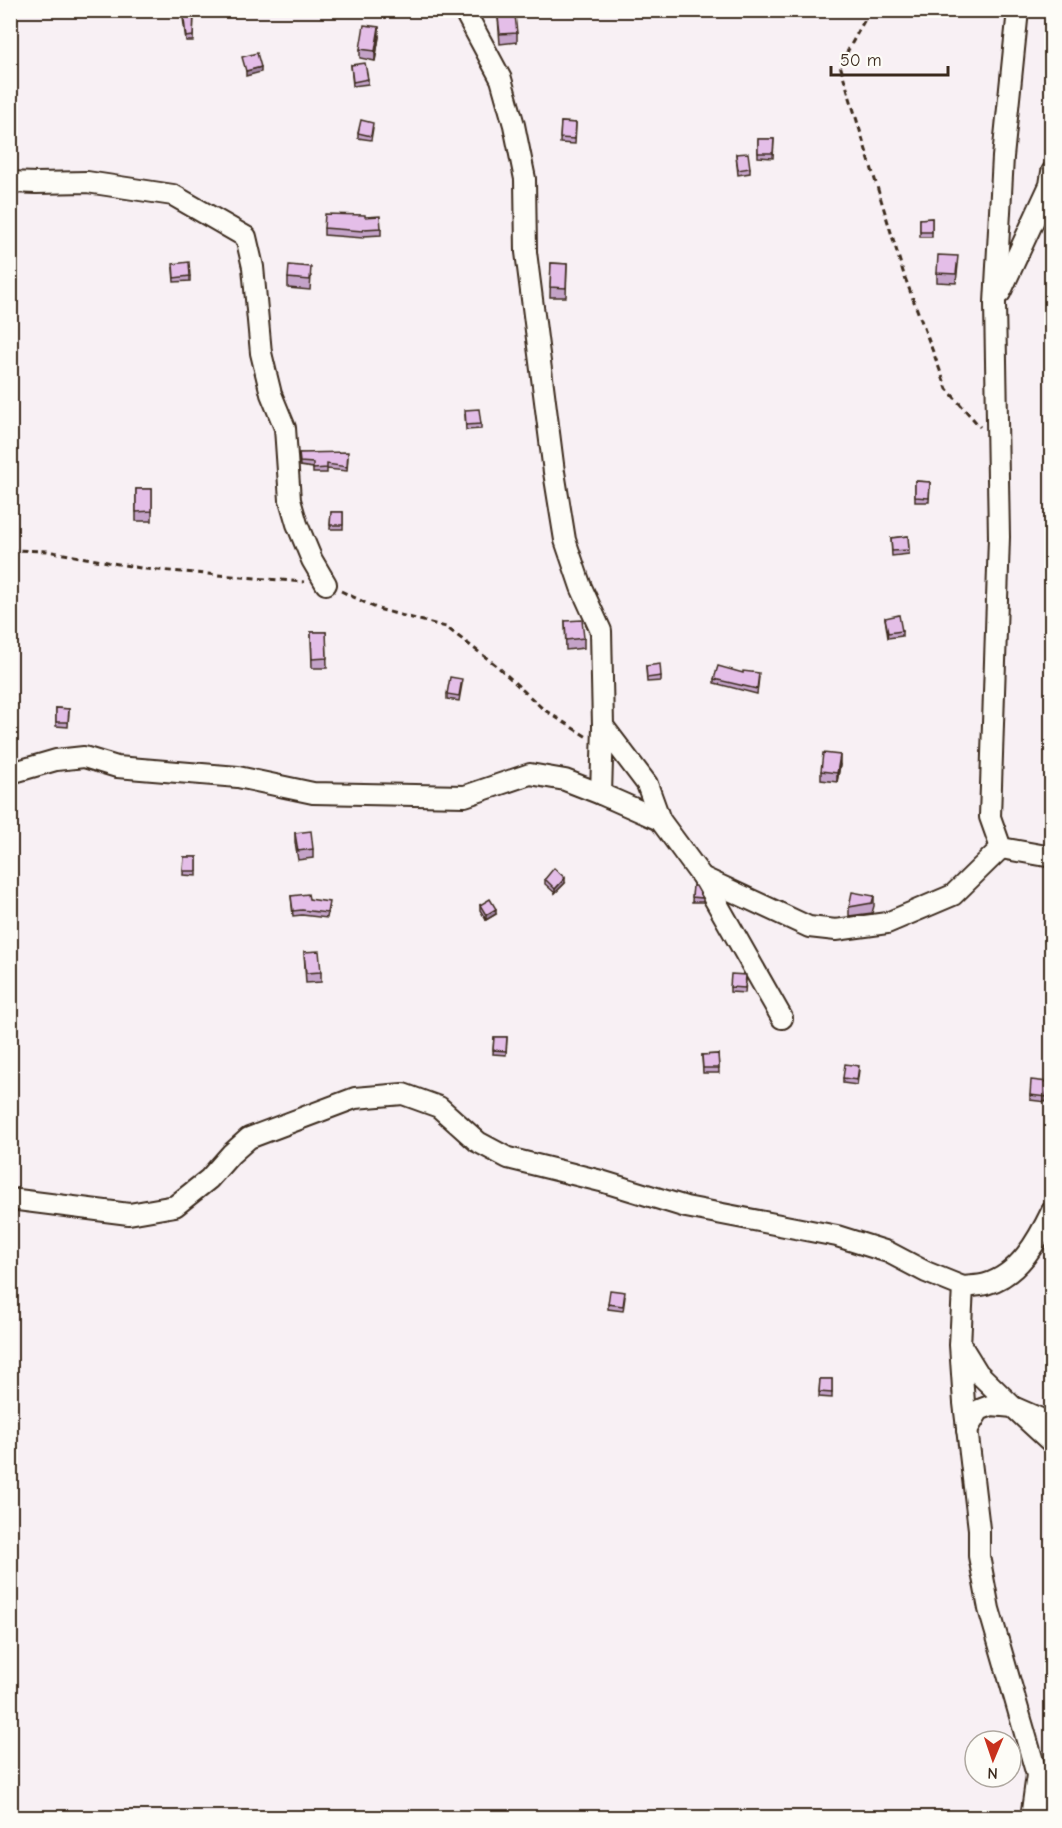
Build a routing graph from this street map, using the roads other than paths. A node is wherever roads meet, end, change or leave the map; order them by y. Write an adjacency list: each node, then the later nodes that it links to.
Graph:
1 (464, 10): 7 (street)
2 (1018, 10): 5 (street)
3 (1052, 172): 5 (street)
4 (10, 182): 6 (street)
5 (995, 303): 11 (street)
6 (326, 584)
7 (603, 726): 9 (street); 10 (street)
8 (11, 773): 9 (street)
9 (601, 794): 10 (street)
10 (660, 820): 13 (street)
11 (1001, 848): 12 (street); 13 (street)
12 (1052, 857)
13 (702, 877): 14 (street)
14 (782, 1018)
15 (10, 1199): 17 (street)
16 (1052, 1211): 17 (street)
17 (963, 1287): 18 (street)
18 (960, 1345): 19 (street); 21 (street)
19 (1013, 1407): 20 (street); 21 (street); 22 (street)
20 (1052, 1424)
21 (967, 1430): 23 (street)
22 (1052, 1443)
23 (1031, 1818)

